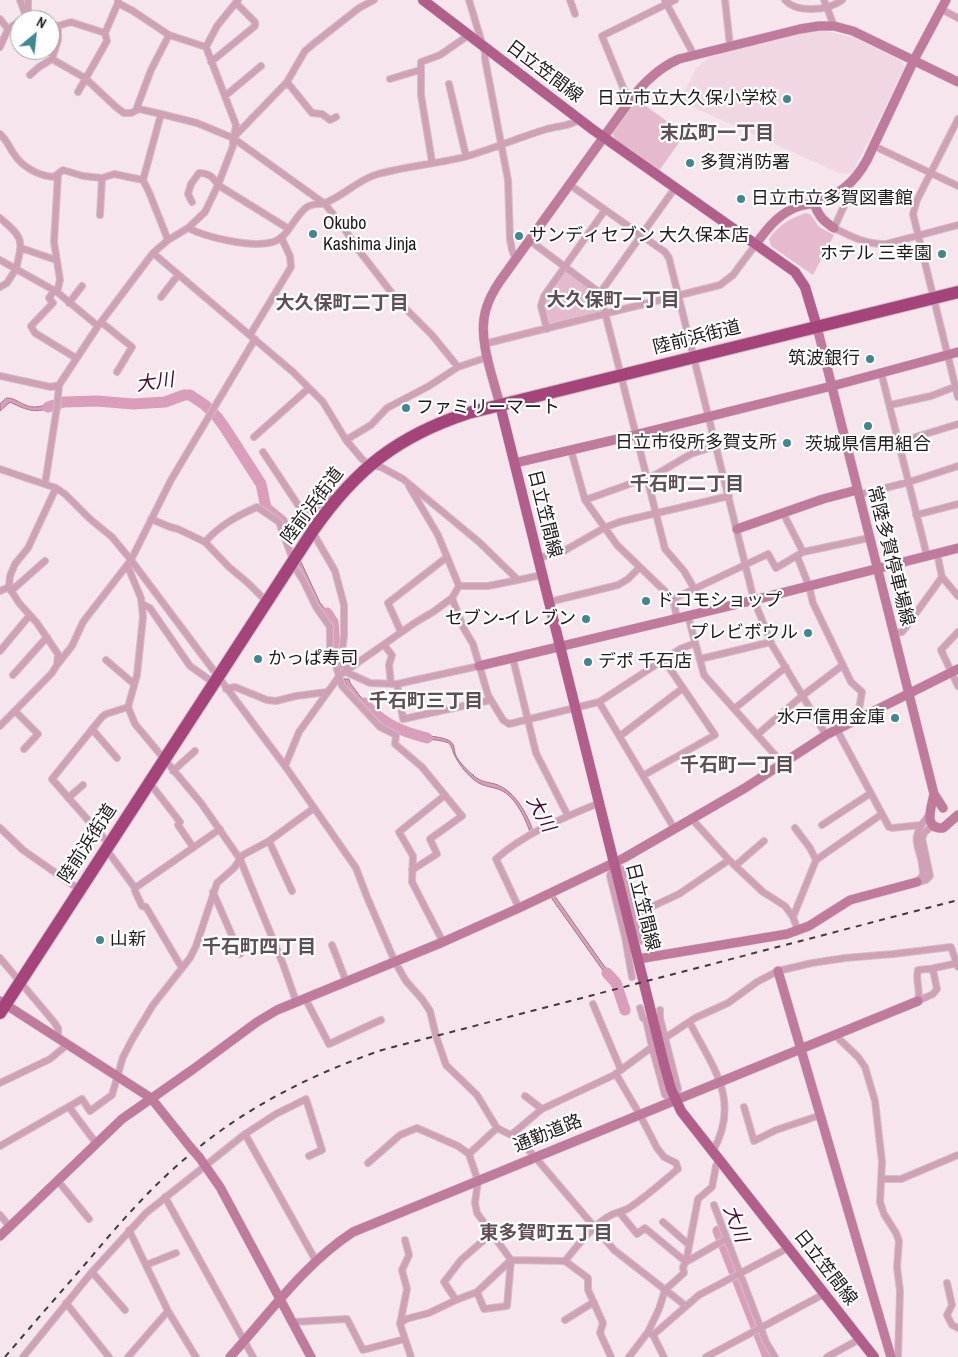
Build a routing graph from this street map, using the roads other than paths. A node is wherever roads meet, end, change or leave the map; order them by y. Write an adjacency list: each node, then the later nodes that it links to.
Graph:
1 (374, 0): 13 (street)
2 (423, 0): 24 (main road, 日立笠間線)
3 (469, 0): 26 (street)
4 (570, 0): 16 (street)
5 (675, 0): 12 (street)
6 (725, 0): 27 (street)
7 (785, 0): 14 (street)
8 (842, 0): 14 (street)
9 (946, 0): 15 (street)
10 (118, 2): 22 (street); 23 (street)
11 (237, 2): 29 (street); 34 (street)
12 (665, 2): 30 (street); 45 (street)
13 (361, 3): 40 (street)
14 (826, 3): 20 (street)
15 (941, 9): 17 (street); 33 (street)
16 (574, 14)
17 (958, 18)
18 (0, 19): 21 (street)
19 (60, 25): 22 (street)
20 (834, 26): 27 (street); 33 (street)
21 (8, 29): 25 (street)
22 (105, 33): 38 (street)
23 (170, 35): 29 (street); 46 (street)
24 (469, 35): 26 (main road, 日立笠間線); 36 (street)
25 (2, 38): 28 (street)
26 (483, 46): 49 (main road, 日立笠間線); 54 (street)
27 (730, 46): 30 (street)
28 (0, 47)
29 (206, 47): 34 (street)
30 (694, 55): 45 (street)
31 (50, 60): 37 (street)
32 (54, 60): 38 (street)
33 (914, 60): 41 (street); 55 (street)
34 (211, 62): 44 (street)
35 (261, 66): 44 (street)
36 (420, 70): 39 (street); 57 (street)
37 (30, 75)
38 (85, 78): 43 (street); 46 (street)
39 (390, 79)
40 (287, 82): 48 (street); 53 (street)
41 (958, 82)
42 (449, 84): 56 (street)
43 (78, 92)
44 (225, 96): 53 (street)
45 (629, 102): 52 (street)
46 (136, 110): 47 (street)
47 (161, 114): 53 (street); 61 (street)
48 (336, 117)
49 (579, 119): 52 (main road, 日立笠間線); 54 (street)
50 (958, 119): 58 (street)
51 (0, 134): 59 (street)
52 (604, 137): 62 (street); 66 (main road, 日立笠間線)
53 (234, 138): 63 (street); 69 (street)
54 (502, 146): 56 (street); 89 (street)
55 (874, 146): 58 (street); 65 (street)
56 (466, 156): 57 (street)
57 (432, 162): 69 (street)
58 (931, 173): 64 (street); 81 (street)
59 (58, 174): 60 (street); 88 (street)
60 (102, 178): 61 (street); 71 (street)
61 (142, 180): 82 (street)
62 (570, 184): 70 (street); 83 (street)
63 (218, 185): 67 (street); 74 (street); 76 (street)
64 (958, 186)
65 (847, 187): 68 (street); 77 (street)
66 (675, 188): 79 (street); 84 (main road, 日立笠間線)
67 (192, 202)
68 (814, 203): 77 (street); 84 (street)
69 (324, 204): 73 (street); 113 (street)
70 (605, 210): 79 (street); 90 (street)
71 (100, 214)
72 (0, 218): 85 (street)
73 (294, 221): 74 (street); 78 (street)
74 (281, 224): 78 (street)
75 (958, 225): 81 (street)
76 (188, 228): 80 (street); 82 (street)
77 (834, 228): 81 (street)
78 (289, 229): 80 (street)
79 (640, 235): 97 (street); 98 (street)
80 (281, 237): 106 (street)
81 (918, 237): 100 (street)
82 (168, 240): 86 (street)
83 (529, 240): 89 (street); 90 (street)
84 (756, 244): 98 (street); 104 (main road, 日立笠間線)
85 (21, 248): 88 (street); 91 (street)
86 (153, 254): 92 (street); 103 (street)
87 (0, 260): 91 (street)
88 (56, 260): 95 (street)
89 (516, 260): 107 (street)
90 (565, 267): 97 (street); 105 (street)
91 (16, 269): 94 (street); 95 (street)
92 (178, 275): 99 (street); 106 (street)
93 (82, 286): 101 (street)
94 (0, 287)
95 (56, 292): 101 (street); 112 (street)
96 (958, 292): 100 (highway, 陸前浜街道)
97 (600, 293): 102 (street)
98 (679, 295): 102 (street); 111 (street)
99 (161, 297)
100 (934, 298): 104 (highway, 陸前浜街道); 109 (street)
101 (70, 303): 103 (street)
102 (606, 314): 105 (street); 117 (street)
103 (99, 324): 112 (street); 114 (street)
104 (817, 327): 111 (highway, 陸前浜街道); 119 (street, 常陸多賀停車場線)
105 (546, 329): 107 (street)
106 (252, 337): 121 (street); 152 (street)
107 (484, 344): 110 (street)
108 (958, 352): 109 (street)
109 (948, 355): 115 (street); 120 (street)
110 (488, 357): 113 (street); 123 (street)
111 (694, 357): 117 (highway, 陸前浜街道); 125 (street)
112 (76, 358): 118 (street)
113 (458, 367): 129 (street)
114 (118, 372)
115 (882, 372): 119 (street); 124 (street)
116 (0, 376): 118 (street)
117 (621, 376): 123 (highway, 陸前浜街道); 127 (street)
118 (59, 385): 141 (street)
119 (831, 386): 125 (street); 143 (street, 常陸多賀停車場線)
120 (956, 386): 122 (street); 124 (street)
121 (309, 388): 128 (street); 129 (street)
122 (958, 397)
123 (500, 405): 134 (main road, 日立笠間線); 135 (highway, 陸前浜街道)
124 (890, 405): 130 (street)
125 (709, 416): 127 (street); 131 (street)
126 (958, 424): 130 (street)
127 (635, 435): 132 (street); 138 (street)
128 (254, 437)
129 (346, 440): 135 (street)
130 (899, 442): 140 (street)
131 (716, 446): 138 (street); 144 (street)
132 (571, 450): 134 (street); 146 (street)
133 (263, 452): 151 (street)
134 (515, 462): 163 (main road, 日立笠間線)
135 (369, 465): 139 (street); 145 (highway, 陸前浜街道)
136 (958, 466): 140 (street)
137 (0, 469): 141 (street)
138 (647, 478): 146 (street); 148 (street)
139 (407, 482): 162 (street); 172 (street)
140 (909, 482): 143 (street); 150 (street)
141 (45, 484): 142 (street)
142 (56, 488): 164 (street); 176 (street)
143 (858, 493): 149 (street); 156 (street, 常陸多賀停車場線)
144 (729, 496): 148 (street); 154 (street)
145 (335, 499): 151 (street); 155 (highway, 陸前浜街道)
146 (585, 500): 153 (street)
147 (958, 504): 150 (street)
148 (656, 513): 153 (street); 175 (street)
149 (783, 513): 154 (street); 160 (street)
150 (916, 515): 161 (street)
151 (306, 516): 155 (street)
152 (151, 519): 157 (street); 164 (street)
153 (604, 528): 163 (street); 168 (street)
154 (737, 529): 167 (street)
155 (313, 530): 166 (highway, 陸前浜街道); 206 (street)
156 (869, 538): 160 (street); 169 (street, 常陸多賀停車場線)
157 (205, 542): 166 (street); 182 (street)
158 (958, 548): 159 (street)
159 (937, 553): 161 (street); 171 (street)
160 (800, 554): 167 (street); 174 (street)
161 (927, 556): 169 (street)
162 (447, 558): 173 (street); 188 (street)
163 (538, 558): 170 (main road, 日立笠間線)
164 (131, 560): 184 (street); 201 (street); 208 (street)
165 (45, 561): 176 (street)
166 (292, 562): 182 (highway, 陸前浜街道); 206 (street)
167 (745, 565): 175 (street); 181 (street)
168 (640, 567): 180 (street); 183 (street)
169 (876, 568): 174 (street); 190 (street, 常陸多賀停車場線)
170 (542, 575): 172 (street); 183 (main road, 日立笠間線)
171 (942, 577): 178 (street); 190 (street)
172 (518, 580): 173 (street)
173 (459, 586): 179 (street)
174 (809, 586): 181 (street); 202 (street)
175 (694, 588): 180 (street)
176 (10, 589): 177 (street); 185 (street)
177 (0, 591)
178 (958, 596)
179 (452, 598): 188 (street); 203 (street)
180 (673, 599): 187 (street)
181 (754, 600): 186 (street); 193 (street)
182 (267, 602): 208 (highway, 陸前浜街道)
183 (549, 602): 195 (main road, 日立笠間線)
184 (142, 604): 208 (street); 209 (street)
185 (30, 615): 191 (street); 196 (street)
186 (688, 616): 187 (street); 192 (street)
187 (677, 618): 195 (street)
188 (401, 632): 194 (street)
189 (958, 632): 205 (street)
190 (893, 634): 214 (street, 常陸多賀停車場線)
191 (48, 638): 201 (street); 207 (street)
192 (694, 642): 198 (street); 200 (street)
193 (771, 642): 198 (street); 204 (street)
194 (384, 645): 206 (street); 210 (street)
195 (560, 647): 197 (street); 219 (main road, 日立笠間線)
196 (0, 651)
197 (513, 659): 203 (street); 222 (street)
198 (700, 659): 220 (street)
199 (106, 660): 209 (street)
200 (664, 660): 212 (street); 217 (street)
201 (57, 665): 221 (street)
202 (843, 665): 215 (street); 223 (street)
203 (479, 666): 210 (street); 216 (street)
204 (786, 667): 215 (street); 220 (street)
205 (955, 670): 211 (street); 214 (street)
206 (344, 672): 210 (street); 213 (street); 242 (street)
207 (13, 675)
208 (219, 683): 213 (street); 233 (highway, 陸前浜街道); 235 (street)
209 (134, 684): 218 (street)
210 (394, 684): 216 (street)
211 (958, 686)
212 (683, 688): 229 (street); 237 (street)
213 (327, 692): 235 (street)
214 (908, 694): 223 (street); 241 (street, 常陸多賀停車場線)
215 (802, 696): 227 (street); 228 (street)
216 (491, 700): 222 (street)
217 (599, 702): 219 (street); 229 (street)
218 (128, 707): 225 (street); 233 (street)
219 (575, 707): 222 (street); 244 (main road, 日立笠間線)
220 (734, 708): 227 (street)
221 (15, 711): 224 (street); 230 (street)
222 (529, 720): 250 (street)
223 (857, 721): 226 (street)
224 (0, 726)
225 (92, 729): 232 (street); 243 (street)
226 (837, 730): 228 (street); 240 (street)
227 (758, 734): 234 (street)
228 (826, 735): 234 (street)
229 (620, 736): 237 (street)
230 (24, 749)
231 (195, 751): 236 (street)
232 (117, 758)
233 (165, 759): 236 (street); 238 (highway, 陸前浜街道)
234 (783, 764): 251 (street)
235 (285, 766): 245 (street)
236 (173, 770): 259 (street)
237 (644, 775): 257 (street)
238 (149, 782): 262 (highway, 陸前浜街道); 263 (street)
239 (83, 785): 243 (street)
240 (871, 793): 247 (street); 253 (street)
241 (934, 794): 246 (street); 248 (street)
242 (444, 796): 269 (street); 269 (street)
243 (68, 798): 262 (street)
244 (599, 803): 250 (street); 267 (main road, 日立笠間線)
245 (314, 808): 260 (street); 285 (street)
246 (944, 808): 248 (street); 249 (street); 252 (street)
247 (882, 814): 254 (street); 266 (street)
248 (930, 814): 254 (street); 255 (street)
249 (958, 814): 252 (street)
250 (568, 816): 275 (street)
251 (692, 818): 257 (street); 265 (street)
252 (948, 824): 255 (street)
253 (822, 825)
254 (920, 825): 270 (street)
255 (932, 826): 270 (street)
256 (0, 828): 272 (street)
257 (674, 828): 267 (street)
258 (795, 828): 266 (street)
259 (220, 829): 263 (street); 264 (street)
260 (269, 841): 264 (street); 273 (street)
261 (764, 841): 268 (street)
262 (107, 847): 271 (street); 272 (highway, 陸前浜街道)
263 (194, 847): 271 (street)
264 (240, 859): 274 (street); 294 (street)
265 (730, 860): 268 (street); 276 (street)
266 (816, 860): 277 (street)
267 (614, 862): 275 (street); 276 (street); 284 (main road, 日立笠間線); 290 (street)
268 (735, 866): 277 (street)
269 (412, 870): 280 (street)
270 (917, 882): 278 (street)
271 (135, 888): 287 (street)
272 (80, 890): 291 (highway, 陸前浜街道)
273 (292, 890)
274 (213, 892): 282 (street); 287 (street)
275 (519, 908): 280 (street)
276 (634, 915): 279 (street)
277 (793, 917): 278 (street)
278 (798, 931): 284 (street)
279 (642, 941)
280 (442, 942): 285 (street)
281 (332, 945): 292 (street)
282 (240, 954)
283 (0, 958): 291 (street)
284 (638, 959): 314 (main road, 日立笠間線)
285 (395, 962): 292 (street); 320 (street)
286 (958, 964): 288 (street); 289 (street)
287 (182, 968): 309 (street)
288 (928, 969): 295 (street); 295 (street)
289 (778, 971): 301 (street); 307 (street)
290 (632, 977)
291 (20, 981): 297 (highway, 陸前浜街道); 303 (street)
292 (346, 981): 293 (street)
293 (305, 998): 294 (street); 300 (street)
294 (296, 1001): 313 (street)
295 (918, 1001): 302 (street, 通勤道路)
296 (593, 1004): 308 (street)
297 (2, 1006): 303 (street)
298 (640, 1008): 306 (street)
299 (660, 1010): 304 (street)
300 (381, 1020)
301 (690, 1023): 304 (street); 310 (street)
302 (834, 1034): 307 (street, 通勤道路); 333 (street)
303 (58, 1037): 305 (street)
304 (665, 1038): 314 (street)
305 (68, 1044): 309 (street); 311 (street)
306 (652, 1047): 308 (street); 314 (street)
307 (802, 1048): 310 (street, 通勤道路); 319 (street)
308 (619, 1072): 317 (street); 318 (street)
309 (117, 1076): 313 (street); 315 (street)
310 (720, 1082): 314 (street, 通勤道路); 325 (street)
311 (0, 1083)
312 (525, 1096): 317 (street)
313 (151, 1098): 323 (street); 332 (street, bridge)
314 (675, 1099): 318 (street, 通勤道路); 325 (main road, 日立笠間線)
315 (69, 1107): 323 (street); 324 (street)
316 (744, 1107): 319 (street)
317 (542, 1109): 322 (street)
318 (640, 1115): 329 (street, 通勤道路); 338 (street)
319 (821, 1115): 394 (street)
320 (497, 1128): 322 (street); 326 (street)
321 (245, 1134): 328 (street); 332 (street); 353 (street)
322 (511, 1135): 329 (street)
323 (96, 1143): 334 (street)
324 (0, 1146)
325 (713, 1150): 330 (main road, 日立笠間線)
326 (469, 1154): 331 (street); 335 (street)
327 (958, 1155): 333 (street)
328 (309, 1156)
329 (534, 1157): 335 (street, 通勤道路); 343 (street)
330 (720, 1159): 349 (street); 350 (main road, 日立笠間線)
331 (368, 1163)
332 (205, 1165): 336 (street); 363 (street)
333 (881, 1179): 395 (street)
334 (58, 1181): 340 (street); 342 (street)
335 (478, 1181): 345 (street); 353 (street, 通勤道路)
336 (166, 1197): 344 (street); 378 (street)
337 (714, 1205): 348 (street)
338 (620, 1213): 343 (street); 355 (street)
339 (0, 1215): 342 (street)
340 (89, 1219)
341 (663, 1222): 349 (street)
342 (10, 1227): 346 (street)
343 (595, 1228): 354 (street); 360 (street)
344 (129, 1230): 356 (street); 357 (street)
345 (492, 1233): 352 (street); 364 (street)
346 (0, 1236)
347 (405, 1240): 372 (street)
348 (724, 1241): 355 (street); 358 (street)
349 (688, 1244): 355 (street)
350 (788, 1248): 358 (street); 362 (main road, 日立笠間線)
351 (176, 1253): 356 (street)
352 (511, 1260): 354 (street); 361 (street); 361 (street)
353 (316, 1261): 363 (street, 通勤道路)
354 (565, 1261): 365 (street)
355 (686, 1262): 360 (street)
356 (146, 1265): 369 (street)
357 (92, 1272): 366 (street); 368 (street)
358 (737, 1275): 367 (street); 374 (street)
359 (947, 1283): 373 (street)
360 (665, 1290): 367 (street); 375 (street)
361 (477, 1292): 364 (street)
362 (824, 1294): 374 (street); 377 (main road, 日立笠間線)
363 (280, 1299): 371 (street); 378 (street, 通勤道路)
364 (456, 1300): 372 (street)
365 (594, 1302): 370 (street); 387 (street)
366 (66, 1304): 379 (street); 380 (street)
367 (686, 1306): 375 (street)
368 (125, 1310)
369 (168, 1311): 381 (street); 382 (street)
370 (565, 1320)
371 (293, 1322): 376 (street); 385 (street)
372 (400, 1324): 376 (street)
373 (958, 1328)
374 (758, 1329): 390 (street); 391 (street)
375 (651, 1334): 388 (street); 389 (street)
376 (405, 1339): 386 (street)
377 (860, 1339): 392 (street); 393 (main road, 日立笠間線)
378 (244, 1341): 383 (street, 通勤道路); 384 (street)
379 (26, 1356)
380 (109, 1357)
381 (128, 1357)
382 (196, 1357)
383 (230, 1357)
384 (253, 1357)
385 (311, 1357)
386 (412, 1357)
387 (611, 1357)
388 (629, 1357)
389 (664, 1357)
390 (706, 1357)
391 (775, 1357)
392 (827, 1357)
393 (874, 1357)
394 (891, 1357)
395 (898, 1357)

